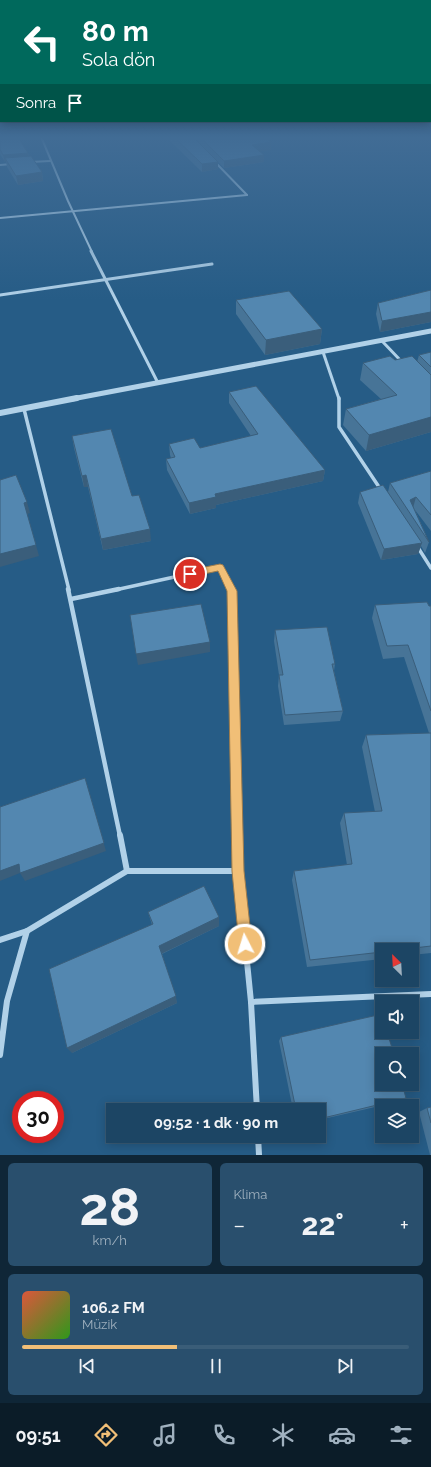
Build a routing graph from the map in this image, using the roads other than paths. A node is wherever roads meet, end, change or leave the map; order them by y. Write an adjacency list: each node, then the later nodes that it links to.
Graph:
1 (65, 193): 3 (street)
2 (245, 193): 3 (street)
3 (74, 211): 4 (street); 6 (street)
4 (0, 218)
5 (212, 264): 6 (street)
6 (105, 280): 7 (street); 12 (street)
7 (0, 295)
8 (431, 332): 9 (street)
9 (382, 341): 10 (street); 11 (street)
10 (323, 352): 12 (street); 15 (street)
11 (404, 364)
12 (158, 383): 13 (street)
13 (24, 409): 14 (street); 18 (street)
14 (0, 413)
15 (386, 497)
16 (414, 542): 17 (street)
17 (431, 568)
18 (70, 599): 19 (street); 20 (street)
19 (127, 871): 20 (street); 21 (street)
20 (238, 871): 24 (street)
21 (27, 931): 22 (street); 25 (street)
22 (0, 940)
23 (431, 994): 24 (street)
24 (251, 1002): 26 (street)
25 (0, 1055)
26 (257, 1103)
27 (259, 1143): 28 (street)
28 (260, 1155)

